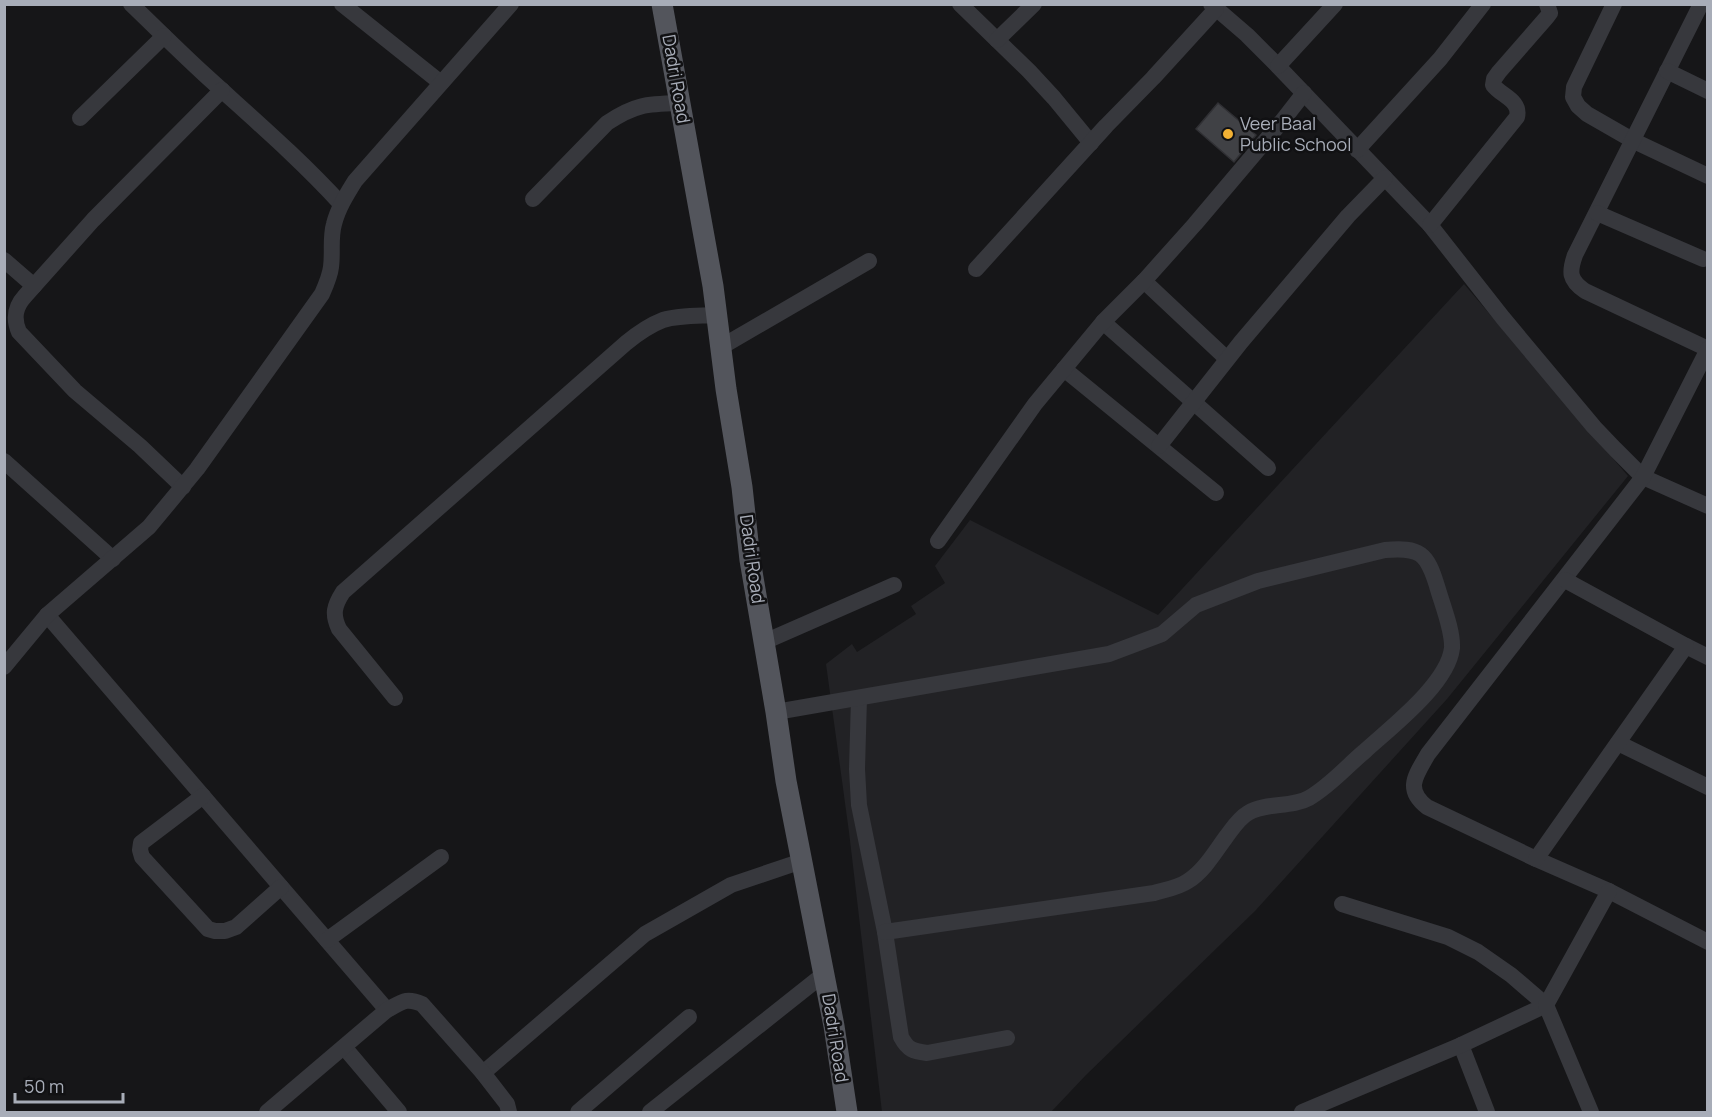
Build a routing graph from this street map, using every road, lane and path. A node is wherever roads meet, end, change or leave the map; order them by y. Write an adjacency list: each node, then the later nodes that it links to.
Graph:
1 (131, 4): 13 (street)
2 (342, 4): 17 (street)
3 (511, 4): 17 (street)
4 (662, 4): 21 (main road, Dadri Road)
5 (960, 4): 14 (street)
6 (1034, 4): 14 (street)
7 (1483, 4): 25 (street)
8 (1547, 4): 31 (street)
9 (1614, 4): 23 (street)
10 (1701, 4): 16 (street)
11 (1214, 7): 15 (street); 24 (street)
12 (1328, 7): 15 (street)
13 (164, 36): 18 (street); 22 (street)
14 (997, 40): 24 (street)
15 (1278, 66): 20 (street)
16 (1667, 71): 19 (street); 23 (street)
17 (441, 83): 29 (street)
18 (222, 90): 29 (street); 37 (street)
19 (1707, 91)
20 (1304, 93): 25 (street); 36 (street)
21 (680, 103): 28 (street); 38 (main road, Dadri Road)
22 (80, 118)
23 (1634, 141): 26 (street); 30 (street)
24 (1090, 143): 35 (street)
25 (1357, 150): 27 (street)
26 (1707, 176)
27 (1385, 178): 31 (street); 42 (street)
28 (532, 199)
29 (341, 204): 49 (street)
30 (1597, 213): 32 (street); 41 (street)
31 (1431, 225): 48 (street)
32 (1703, 259)
33 (4, 260): 37 (street)
34 (869, 261): 40 (street)
35 (976, 269)
36 (1144, 281): 39 (street); 42 (street)
37 (34, 286): 49 (street)
38 (716, 315): 40 (main road, Dadri Road); 61 (street)
39 (1103, 322): 43 (street); 44 (street)
40 (721, 347): 57 (main road, Dadri Road)
41 (1707, 349): 48 (street)
42 (1227, 359): 44 (street)
43 (1064, 369): 45 (street); 52 (street)
44 (1194, 403): 45 (street); 47 (street)
45 (1159, 446): 50 (street)
46 (4, 461): 53 (street)
47 (1268, 468)
48 (1643, 477): 51 (street); 54 (street)
49 (183, 487): 53 (street)
50 (1216, 493)
51 (1707, 506)
52 (938, 541)
53 (113, 559): 56 (street)
54 (1565, 580): 58 (street); 68 (street)
55 (894, 585): 57 (street)
56 (48, 615): 60 (street); 66 (street)
57 (764, 642): 63 (main road, Dadri Road)
58 (1686, 646): 59 (street); 64 (street)
59 (1707, 657)
60 (4, 667)
61 (395, 698)
62 (859, 698): 63 (street); 73 (street); 73 (street)
63 (776, 712): 69 (main road, Dadri Road)
64 (1618, 743): 65 (street); 68 (street)
65 (1707, 787)
66 (203, 796): 70 (street); 70 (street)
67 (441, 856): 74 (street)
68 (1536, 858): 71 (street)
69 (802, 861): 76 (main road, Dadri Road); 83 (street)
70 (281, 887): 74 (street)
71 (1609, 891): 75 (street); 77 (street)
72 (1341, 904): 77 (street)
73 (885, 932): 80 (street)
74 (327, 940): 78 (street)
75 (1707, 942)
76 (824, 974): 88 (street); 89 (main road, Dadri Road)
77 (1545, 1005): 81 (street); 92 (street)
78 (387, 1010): 82 (street); 83 (street)
79 (689, 1017): 87 (street)
80 (1007, 1038)
81 (1461, 1045): 90 (street); 91 (street)
82 (344, 1047): 84 (street); 85 (street)
83 (483, 1073): 86 (street)
84 (272, 1111)
85 (399, 1113)
86 (509, 1113)
87 (578, 1113)
88 (650, 1113)
89 (847, 1113)
90 (1302, 1113)
91 (1487, 1113)
92 (1591, 1113)

